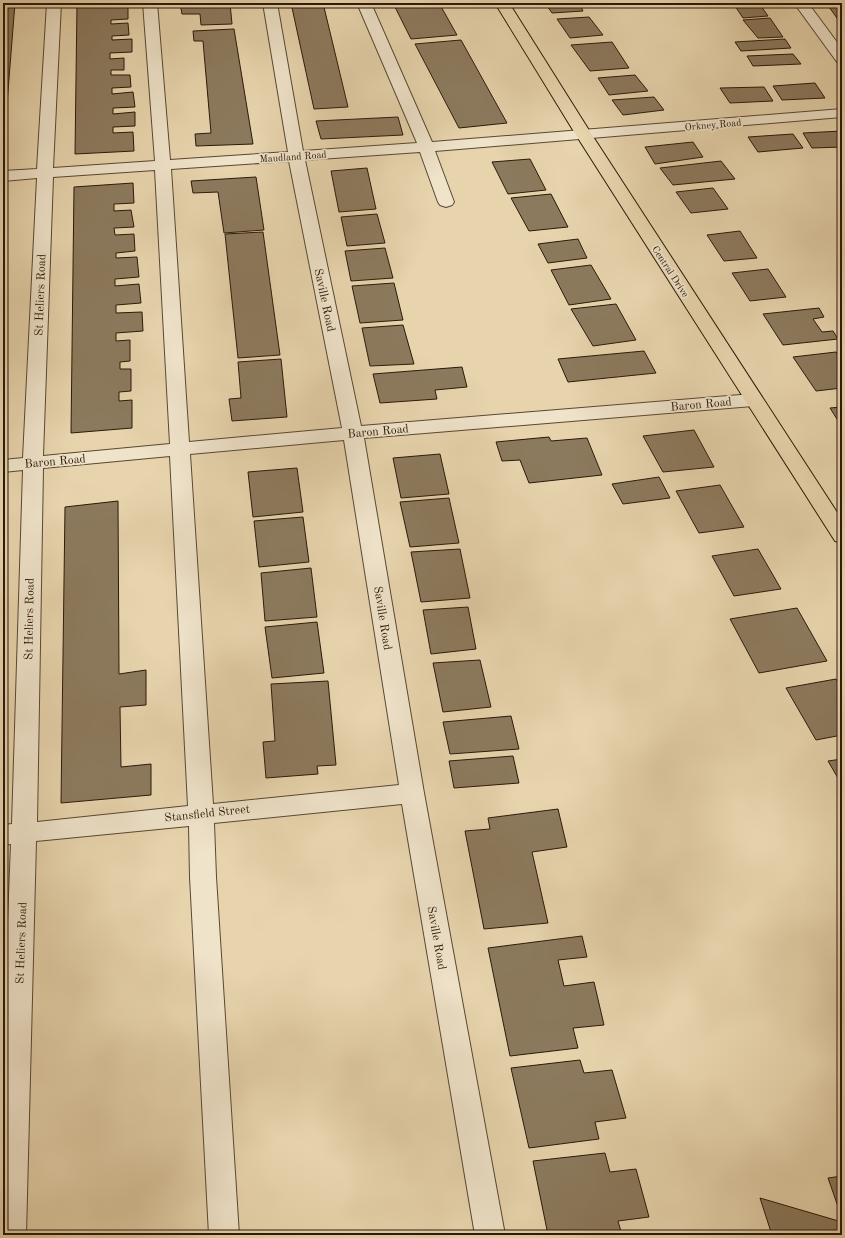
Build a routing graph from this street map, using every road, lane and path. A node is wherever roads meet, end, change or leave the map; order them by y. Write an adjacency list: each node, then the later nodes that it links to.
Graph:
1 (54, 3): 13 (street, St Heliers Road)
2 (150, 3): 12 (street)
3 (270, 3): 11 (street, Saville Road)
4 (364, 3): 10 (street)
5 (502, 3): 9 (main road, Central Drive)
6 (801, 3): 7 (street)
7 (842, 59)
8 (842, 113): 9 (street, Orkney Road)
9 (584, 135): 10 (street, Maudland Road); 16 (main road, Central Drive)
10 (426, 147): 11 (street, Maudland Road); 15 (street)
11 (296, 156): 12 (street, Maudland Road); 17 (street, Saville Road)
12 (163, 165): 13 (street, Maudland Road); 18 (street)
13 (45, 173): 14 (street, Maudland Road); 19 (street, St Heliers Road)
14 (3, 176)
15 (446, 202)
16 (753, 400): 17 (street, Baron Road); 21 (main road, Central Drive)
17 (353, 433): 18 (street, Baron Road); 22 (street, Saville Road)
18 (179, 449): 19 (street, Baron Road); 23 (street)
19 (33, 464): 20 (street, Baron Road); 24 (street, St Heliers Road)
20 (3, 466)
21 (842, 536)
22 (412, 793): 23 (street, Stansfield Street); 27 (street, Saville Road)
23 (201, 814): 24 (street, Stansfield Street); 26 (street)
24 (14, 835): 25 (street, St Heliers Road)
25 (11, 1235)
26 (224, 1235)
27 (490, 1235)

